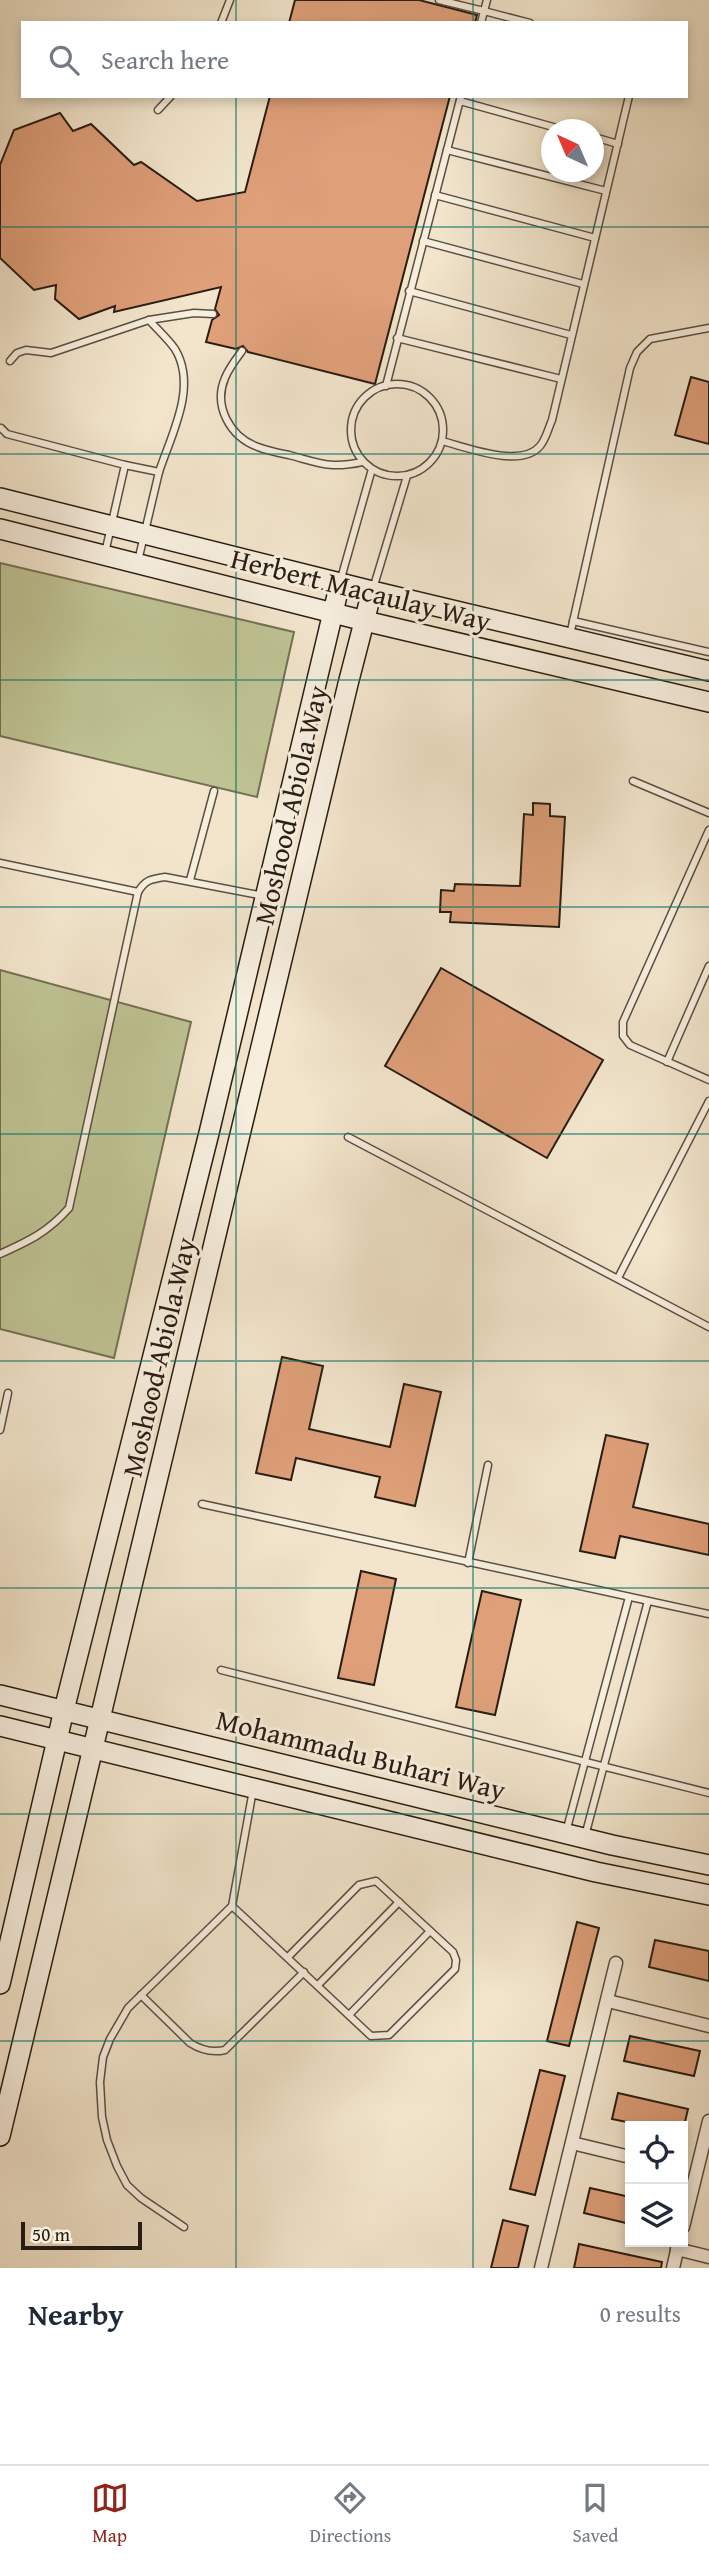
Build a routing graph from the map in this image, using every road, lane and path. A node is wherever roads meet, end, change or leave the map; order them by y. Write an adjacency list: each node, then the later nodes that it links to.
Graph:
1 (230, 0): 5 (lane)
2 (439, 0): 4 (lane)
3 (487, 0): 4 (lane)
4 (484, 11): 6 (lane); 7 (lane)
5 (222, 21)
6 (482, 21)
7 (522, 21)
8 (169, 98): 11 (lane)
9 (628, 98): 14 (lane)
10 (460, 99): 12 (lane); 15 (lane)
11 (158, 110)
12 (541, 123)
13 (604, 140): 14 (lane)
14 (618, 144): 16 (lane)
15 (447, 150): 16 (lane); 17 (lane)
16 (606, 191): 18 (lane)
17 (435, 195): 18 (lane); 19 (lane)
18 (594, 238): 20 (lane)
19 (423, 241): 20 (lane); 21 (lane)
20 (583, 284): 25 (lane)
21 (409, 291): 25 (lane); 26 (lane)
22 (213, 314): 23 (lane)
23 (149, 320): 28 (lane); 36 (lane)
24 (709, 328): 48 (lane)
25 (571, 335): 29 (lane)
26 (397, 338): 29 (lane); 30 (lane)
27 (242, 351): 33 (lane)
28 (10, 361)
29 (561, 379): 32 (lane)
30 (386, 386): 32 (lane); 33 (lane)
31 (1, 428): 34 (lane)
32 (442, 441): 37 (lane)
33 (362, 461): 35 (lane)
34 (125, 465): 36 (lane); 39 (lane)
35 (372, 469): 37 (lane); 44 (lane)
36 (159, 472): 41 (lane)
37 (407, 476): 45 (lane)
38 (0, 498): 39 (main road, Herbert Macaulay Way)
39 (112, 525): 41 (main road, Herbert Macaulay Way); 42 (lane)
40 (0, 529): 42 (main road, Herbert Macaulay Way)
41 (144, 533): 43 (lane); 44 (main road, Herbert Macaulay Way)
42 (105, 555): 43 (main road, Herbert Macaulay Way)
43 (138, 563): 46 (main road, Herbert Macaulay Way)
44 (340, 583): 45 (main road, Herbert Macaulay Way); 46 (main road, Moshood Abiola Way)
45 (372, 591): 47 (main road, Moshood Abiola Way); 48 (main road, Herbert Macaulay Way)
46 (332, 612): 47 (main road, Herbert Macaulay Way); 59 (main road, Moshood Abiola Way)
47 (365, 621): 51 (main road, Herbert Macaulay Way); 66 (main road, Moshood Abiola Way)
48 (572, 629): 49 (lane); 50 (main road, Herbert Macaulay Way)
49 (709, 652)
50 (709, 671)
51 (709, 702)
52 (633, 781): 54 (lane)
53 (214, 791): 57 (lane)
54 (709, 813)
55 (709, 830): 61 (lane)
56 (0, 863): 58 (lane)
57 (190, 880): 58 (lane); 59 (lane)
58 (138, 892): 67 (lane)
59 (266, 897): 64 (main road, Moshood Abiola Way)
60 (709, 966): 61 (lane)
61 (667, 1062): 62 (lane)
62 (709, 1080)
63 (709, 1101): 68 (lane)
64 (209, 1133): 66 (main road); 80 (main road, Moshood Abiola Way)
65 (348, 1137): 68 (lane)
66 (239, 1140): 81 (main road, Moshood Abiola Way)
67 (0, 1254)
68 (618, 1278): 69 (lane)
69 (709, 1327)
70 (8, 1393): 71 (lane)
71 (0, 1430)
72 (488, 1465): 74 (lane)
73 (202, 1504): 74 (lane)
74 (468, 1563): 75 (lane)
75 (629, 1597): 76 (lane); 85 (lane)
76 (648, 1601): 77 (lane); 86 (lane)
77 (709, 1614)
78 (221, 1670): 85 (lane)
79 (0, 1695): 80 (main road, Mohammadu Buhari Way)
80 (64, 1710): 81 (main road, Mohammadu Buhari Way); 83 (main road, Moshood Abiola Way)
81 (100, 1719): 84 (main road, Moshood Abiola Way); 89 (main road, Mohammadu Buhari Way)
82 (0, 1726): 83 (main road, Mohammadu Buhari Way)
83 (58, 1740): 84 (main road, Mohammadu Buhari Way); 98 (main road, Moshood Abiola Way)
84 (93, 1749): 87 (main road, Mohammadu Buhari Way); 105 (main road, Moshood Abiola Way)
85 (586, 1762): 86 (lane); 89 (lane)
86 (604, 1766): 88 (lane); 89 (lane)
87 (253, 1788): 91 (main road, Mohammadu Buhari Way); 93 (lane)
88 (709, 1793)
89 (575, 1836): 90 (main road, Mohammadu Buhari Way)
90 (709, 1865)
91 (709, 1895)
92 (398, 1902): 94 (lane); 95 (lane); 99 (lane)
93 (232, 1906): 95 (lane); 100 (lane)
94 (430, 1931): 102 (lane); 102 (lane)
95 (288, 1957): 97 (lane)
96 (616, 1963): 101 (street)
97 (304, 1972): 99 (lane); 100 (lane)
98 (0, 1984)
99 (318, 1985): 102 (lane)
100 (141, 1995): 111 (lane)
101 (608, 2001): 103 (street); 106 (street)
102 (349, 2015)
103 (709, 2026)
104 (709, 2121): 109 (street)
105 (0, 2136)
106 (572, 2143): 107 (street); 115 (street)
107 (625, 2156)
108 (688, 2170): 109 (street)
109 (697, 2172): 110 (street)
110 (688, 2207)
111 (184, 2227)
112 (678, 2247): 116 (street)
113 (683, 2247): 114 (street)
114 (709, 2257)
115 (541, 2268)
116 (673, 2268)

